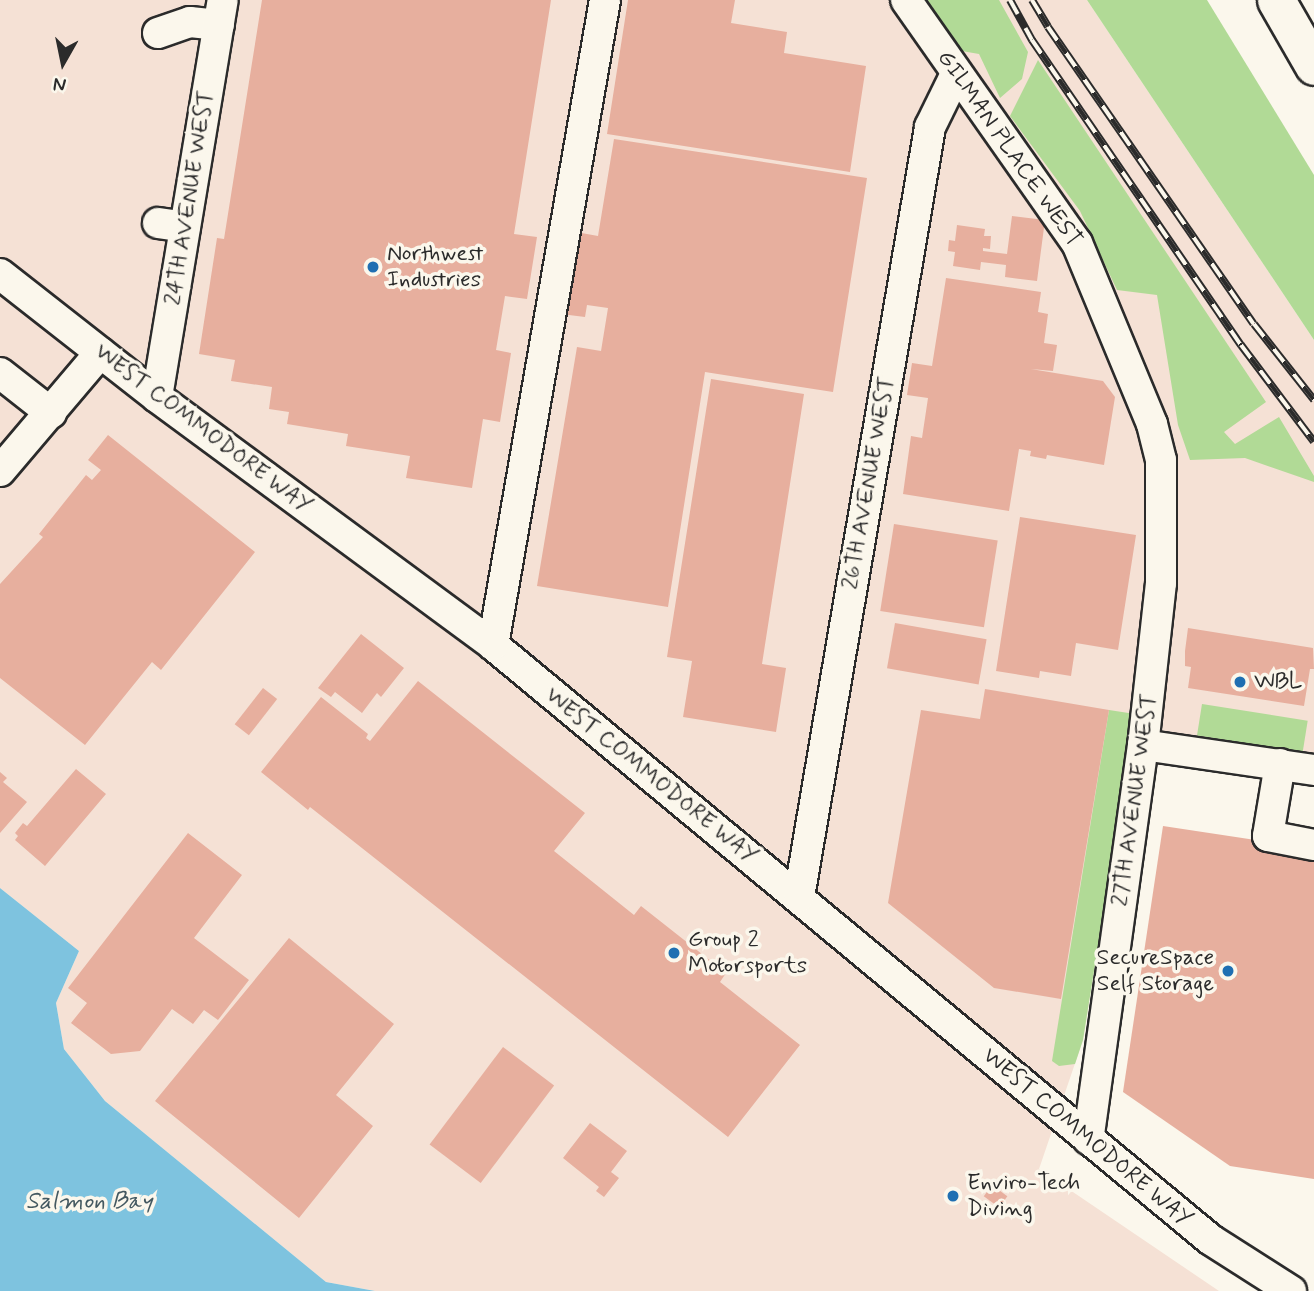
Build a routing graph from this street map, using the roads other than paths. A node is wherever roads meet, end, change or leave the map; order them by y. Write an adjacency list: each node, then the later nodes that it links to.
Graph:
1 (605, 0): 15 (street)
2 (906, 0): 7 (street, GILMAN PLACE WEST)
3 (1276, 0): 6 (main road)
4 (221, 13): 5 (street); 11 (street, 24TH AVENUE WEST)
5 (158, 33)
6 (1314, 66)
7 (956, 74): 13 (street, GILMAN PLACE WEST); 20 (street, 26TH AVENUE WEST)
8 (0, 274): 9 (street, WEST COMMODORE WAY)
9 (100, 352): 11 (street, WEST COMMODORE WAY); 12 (street)
10 (0, 373): 12 (street)
11 (157, 397): 15 (street, WEST COMMODORE WAY)
12 (51, 413): 14 (street)
13 (1161, 460): 16 (street, 27TH AVENUE WEST)
14 (0, 471)
15 (493, 645): 20 (street, WEST COMMODORE WAY)
16 (1143, 745): 17 (street); 21 (street, 27TH AVENUE WEST)
17 (1280, 764): 18 (street); 19 (street)
18 (1314, 770)
19 (1314, 845)
20 (799, 897): 21 (street, WEST COMMODORE WAY)
21 (1088, 1139): 22 (street, WEST COMMODORE WAY)
22 (1291, 1291)

